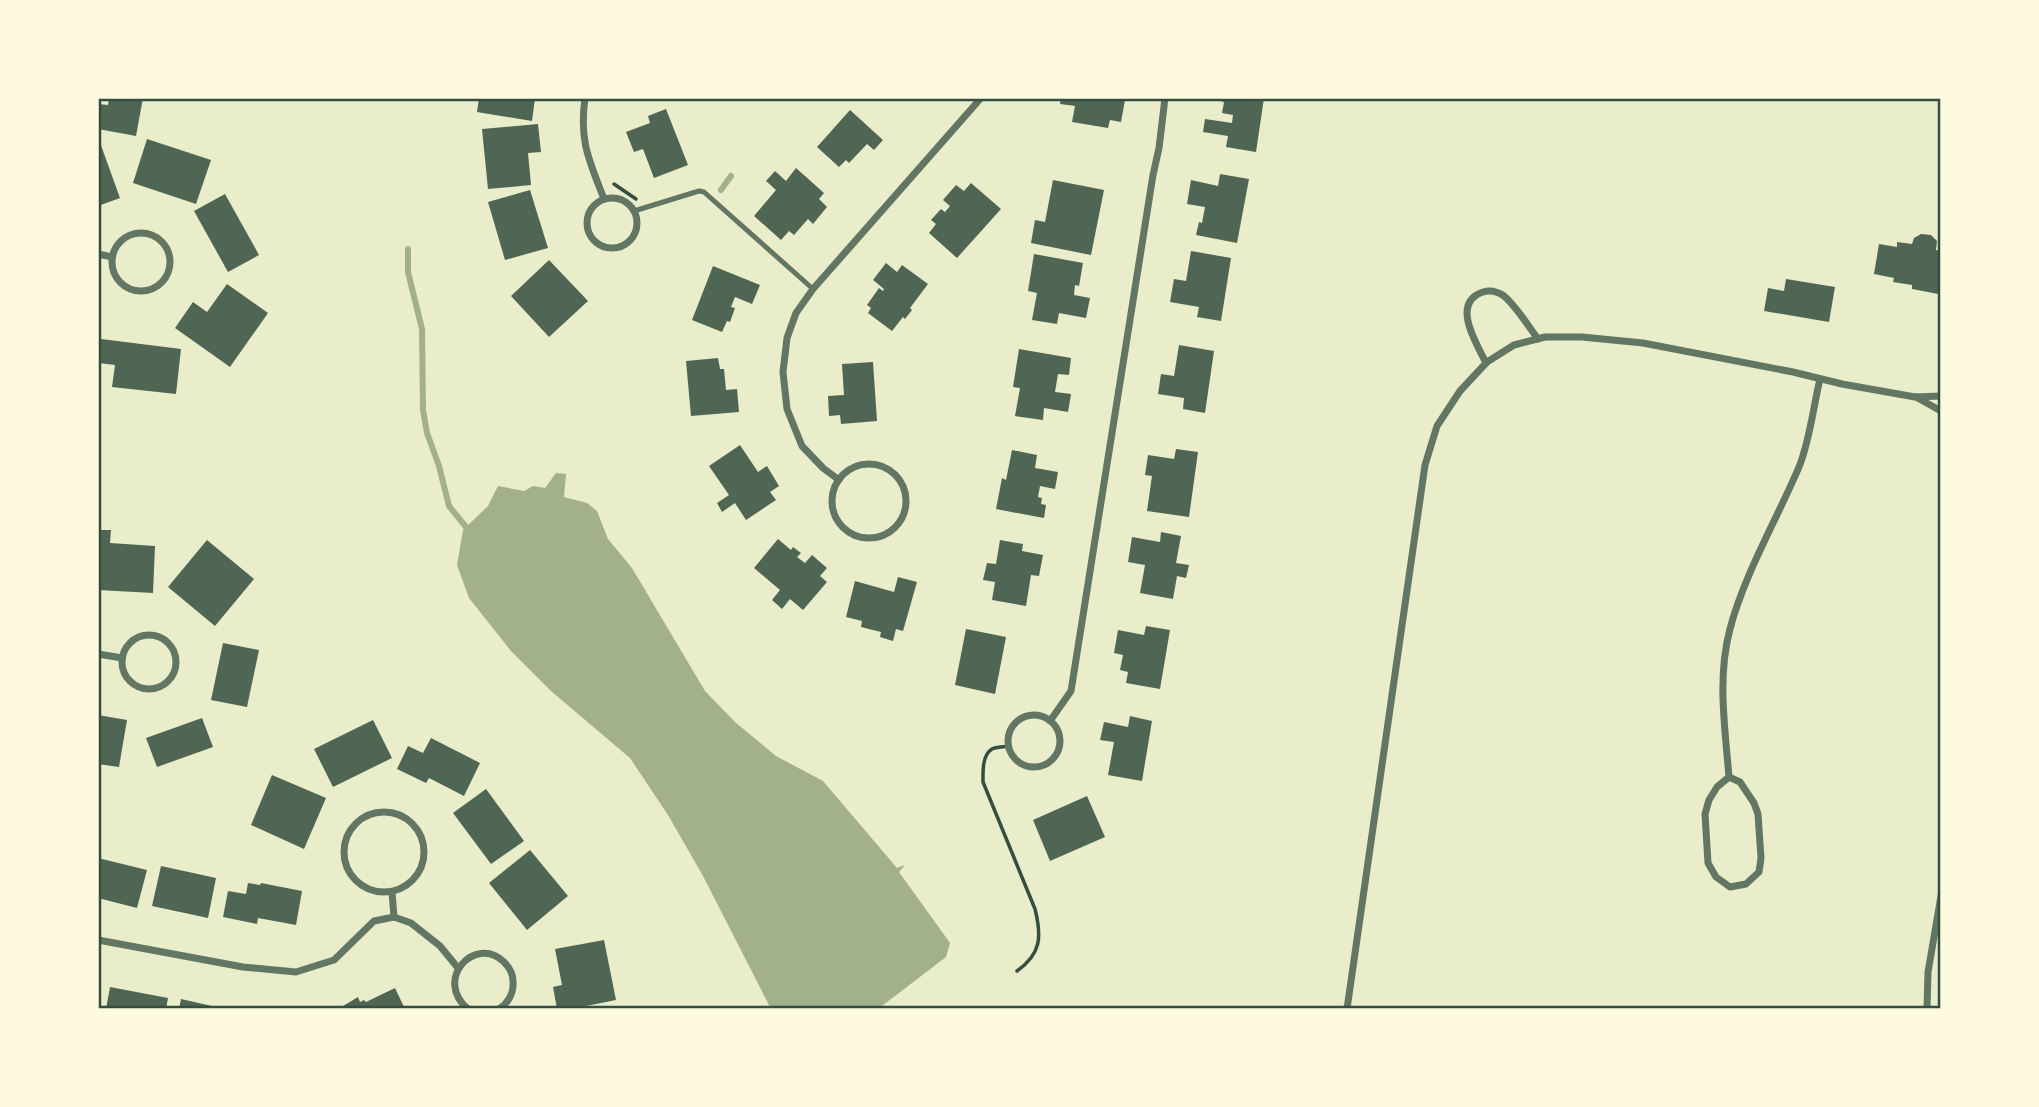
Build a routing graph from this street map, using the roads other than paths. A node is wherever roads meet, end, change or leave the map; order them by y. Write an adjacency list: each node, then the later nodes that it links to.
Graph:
1 (585, 98): 4 (street)
2 (981, 98): 8 (street)
3 (1164, 98): 18 (street)
4 (604, 199): 5 (street); 5 (street)
5 (634, 211): 8 (lane)
6 (98, 254): 7 (street)
7 (111, 257): 7 (street)
8 (813, 289): 15 (street)
9 (1538, 339): 10 (street); 10 (street); 11 (street)
10 (1486, 363): 27 (street)
11 (1820, 379): 13 (street); 19 (street)
12 (1941, 396): 13 (street)
13 (1915, 397): 14 (street)
14 (1941, 411)
15 (839, 480): 15 (street)
16 (98, 654): 17 (street)
17 (122, 658): 17 (street)
18 (1050, 721): 18 (street)
19 (1729, 777): 19 (street)
20 (393, 892): 20 (street); 22 (street)
21 (1941, 896): 28 (street)
22 (394, 917): 23 (street); 24 (street)
23 (98, 940)
24 (458, 968): 25 (street); 26 (street)
25 (468, 1009)
26 (499, 1009)
27 (1347, 1009)
28 (1927, 1009)

